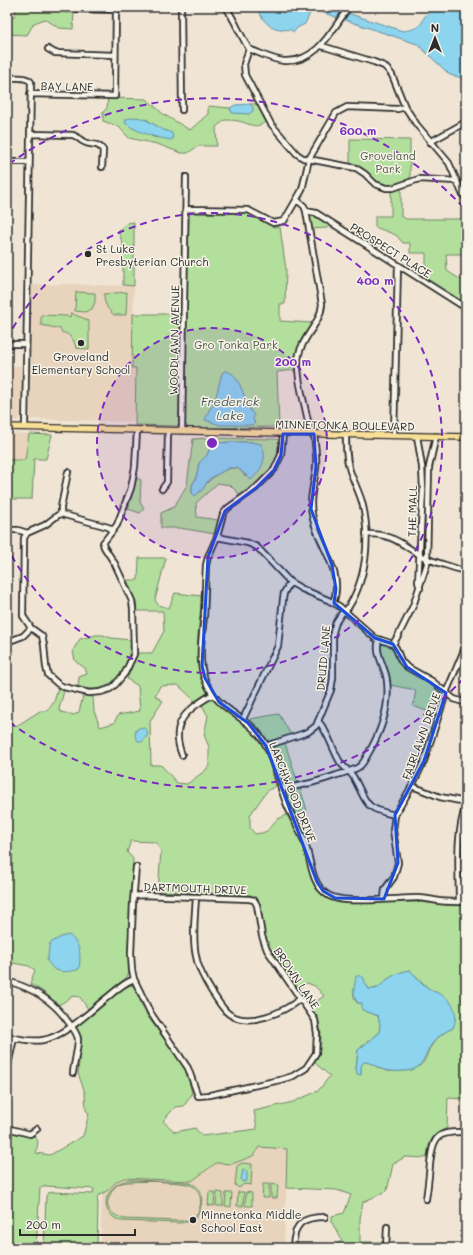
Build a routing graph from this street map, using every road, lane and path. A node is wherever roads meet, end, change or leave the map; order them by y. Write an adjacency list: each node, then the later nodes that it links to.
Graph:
1 (181, 7): 13 (street)
2 (226, 7): 8 (street)
3 (116, 8): 4 (street); 9 (street)
4 (77, 9)
5 (348, 9): 6 (street)
6 (322, 46): 8 (street); 12 (street)
7 (48, 49): 9 (street)
8 (249, 50): 17 (street)
9 (115, 55): 11 (street, BAY LANE)
10 (7, 78): 11 (street, BAY LANE)
11 (30, 94): 15 (street)
12 (406, 107): 16 (street); 17 (street)
13 (182, 110)
14 (466, 122): 16 (street)
15 (30, 134): 19 (street); 20 (street)
16 (430, 142): 22 (street)
17 (309, 159): 22 (street); 24 (street)
18 (7, 162): 19 (street)
19 (29, 162): 30 (street)
20 (102, 167)
21 (186, 176): 25 (street, WOODLAWN AVENUE)
22 (457, 181): 23 (street)
23 (466, 199)
24 (297, 200): 25 (street); 26 (street)
25 (186, 209): 35 (street, WOODLAWN AVENUE)
26 (306, 211): 27 (street, PROSPECT PLACE); 37 (street)
27 (398, 265): 28 (street, PROSPECT PLACE); 39 (street)
28 (466, 308)
29 (7, 344): 30 (street)
30 (26, 344): 32 (street)
31 (7, 427): 32 (main road, MINNETONKA BOULEVARD)
32 (25, 427): 33 (main road, MINNETONKA BOULEVARD)
33 (137, 430): 34 (main road, MINNETONKA BOULEVARD); 47 (street)
34 (168, 431): 35 (main road, MINNETONKA BOULEVARD); 44 (street)
35 (182, 431): 36 (main road, MINNETONKA BOULEVARD)
36 (283, 434): 37 (main road, MINNETONKA BOULEVARD); 50 (street, LARCHWOOD DRIVE)
37 (312, 434): 38 (main road, MINNETONKA BOULEVARD); 56 (street)
38 (346, 434): 39 (main road, MINNETONKA BOULEVARD); 49 (street, DRUID LANE)
39 (394, 435): 40 (main road, MINNETONKA BOULEVARD)
40 (417, 436): 41 (main road, MINNETONKA BOULEVARD); 51 (street, THE MALL)
41 (436, 436): 42 (main road, MINNETONKA BOULEVARD); 52 (street, THE MALL)
42 (466, 437)
43 (68, 472): 45 (street)
44 (162, 489)
45 (61, 514): 47 (street); 48 (street)
46 (7, 530): 48 (street)
47 (113, 530): 58 (street)
48 (27, 533): 58 (street)
49 (366, 534): 51 (street); 57 (street, DRUID LANE)
50 (217, 537): 54 (street); 64 (street, LARCHWOOD DRIVE)
51 (420, 554): 52 (street); 55 (street, THE MALL)
52 (428, 559): 53 (street); 55 (street, THE MALL)
53 (466, 572)
54 (290, 582): 56 (street); 66 (street)
55 (420, 588): 61 (street, THE MALL)
56 (333, 603): 57 (street)
57 (344, 611): 59 (street); 67 (street, DRUID LANE)
58 (31, 628): 60 (street)
59 (379, 640): 61 (street); 70 (street)
60 (7, 642)
61 (392, 644): 63 (street)
62 (466, 645): 63 (street, FAIRLAWN DRIVE)
63 (446, 693): 65 (street); 71 (street, FAIRLAWN DRIVE)
64 (213, 694): 66 (street, LARCHWOOD DRIVE); 69 (street)
65 (466, 703)
66 (243, 719): 68 (street, LARCHWOOD DRIVE)
67 (318, 721): 68 (street, DRUID LANE); 70 (street)
68 (266, 746): 72 (street, LARCHWOOD DRIVE)
69 (182, 755)
70 (348, 772): 72 (street); 74 (street)
71 (412, 786): 73 (street); 74 (street, FAIRLAWN DRIVE)
72 (281, 789): 78 (street, LARCHWOOD DRIVE)
73 (466, 804): 80 (street)
74 (394, 815): 78 (street)
75 (136, 867): 76 (street, DARTMOUTH DRIVE)
76 (134, 896): 77 (street, DARTMOUTH DRIVE); 82 (street, DARTMOUTH DRIVE)
77 (196, 897): 79 (street, DARTMOUTH DRIVE); 84 (street)
78 (384, 899): 80 (street)
79 (256, 902): 84 (street, BROWN LANE)
80 (459, 902): 81 (street)
81 (466, 902)
82 (134, 979): 85 (street); 90 (street, DARTMOUTH DRIVE)
83 (7, 981): 85 (street)
84 (300, 999): 90 (street, BROWN LANE)
85 (71, 1026): 87 (street); 89 (street)
86 (7, 1036): 87 (street)
87 (14, 1038): 88 (street)
88 (7, 1069)
89 (73, 1073)
90 (198, 1096)
91 (7, 1128): 92 (street)
92 (37, 1129)
93 (466, 1132): 94 (street)
94 (426, 1199)
95 (325, 1218): 97 (street)
96 (387, 1227): 98 (street)
97 (293, 1248)
98 (386, 1248)

